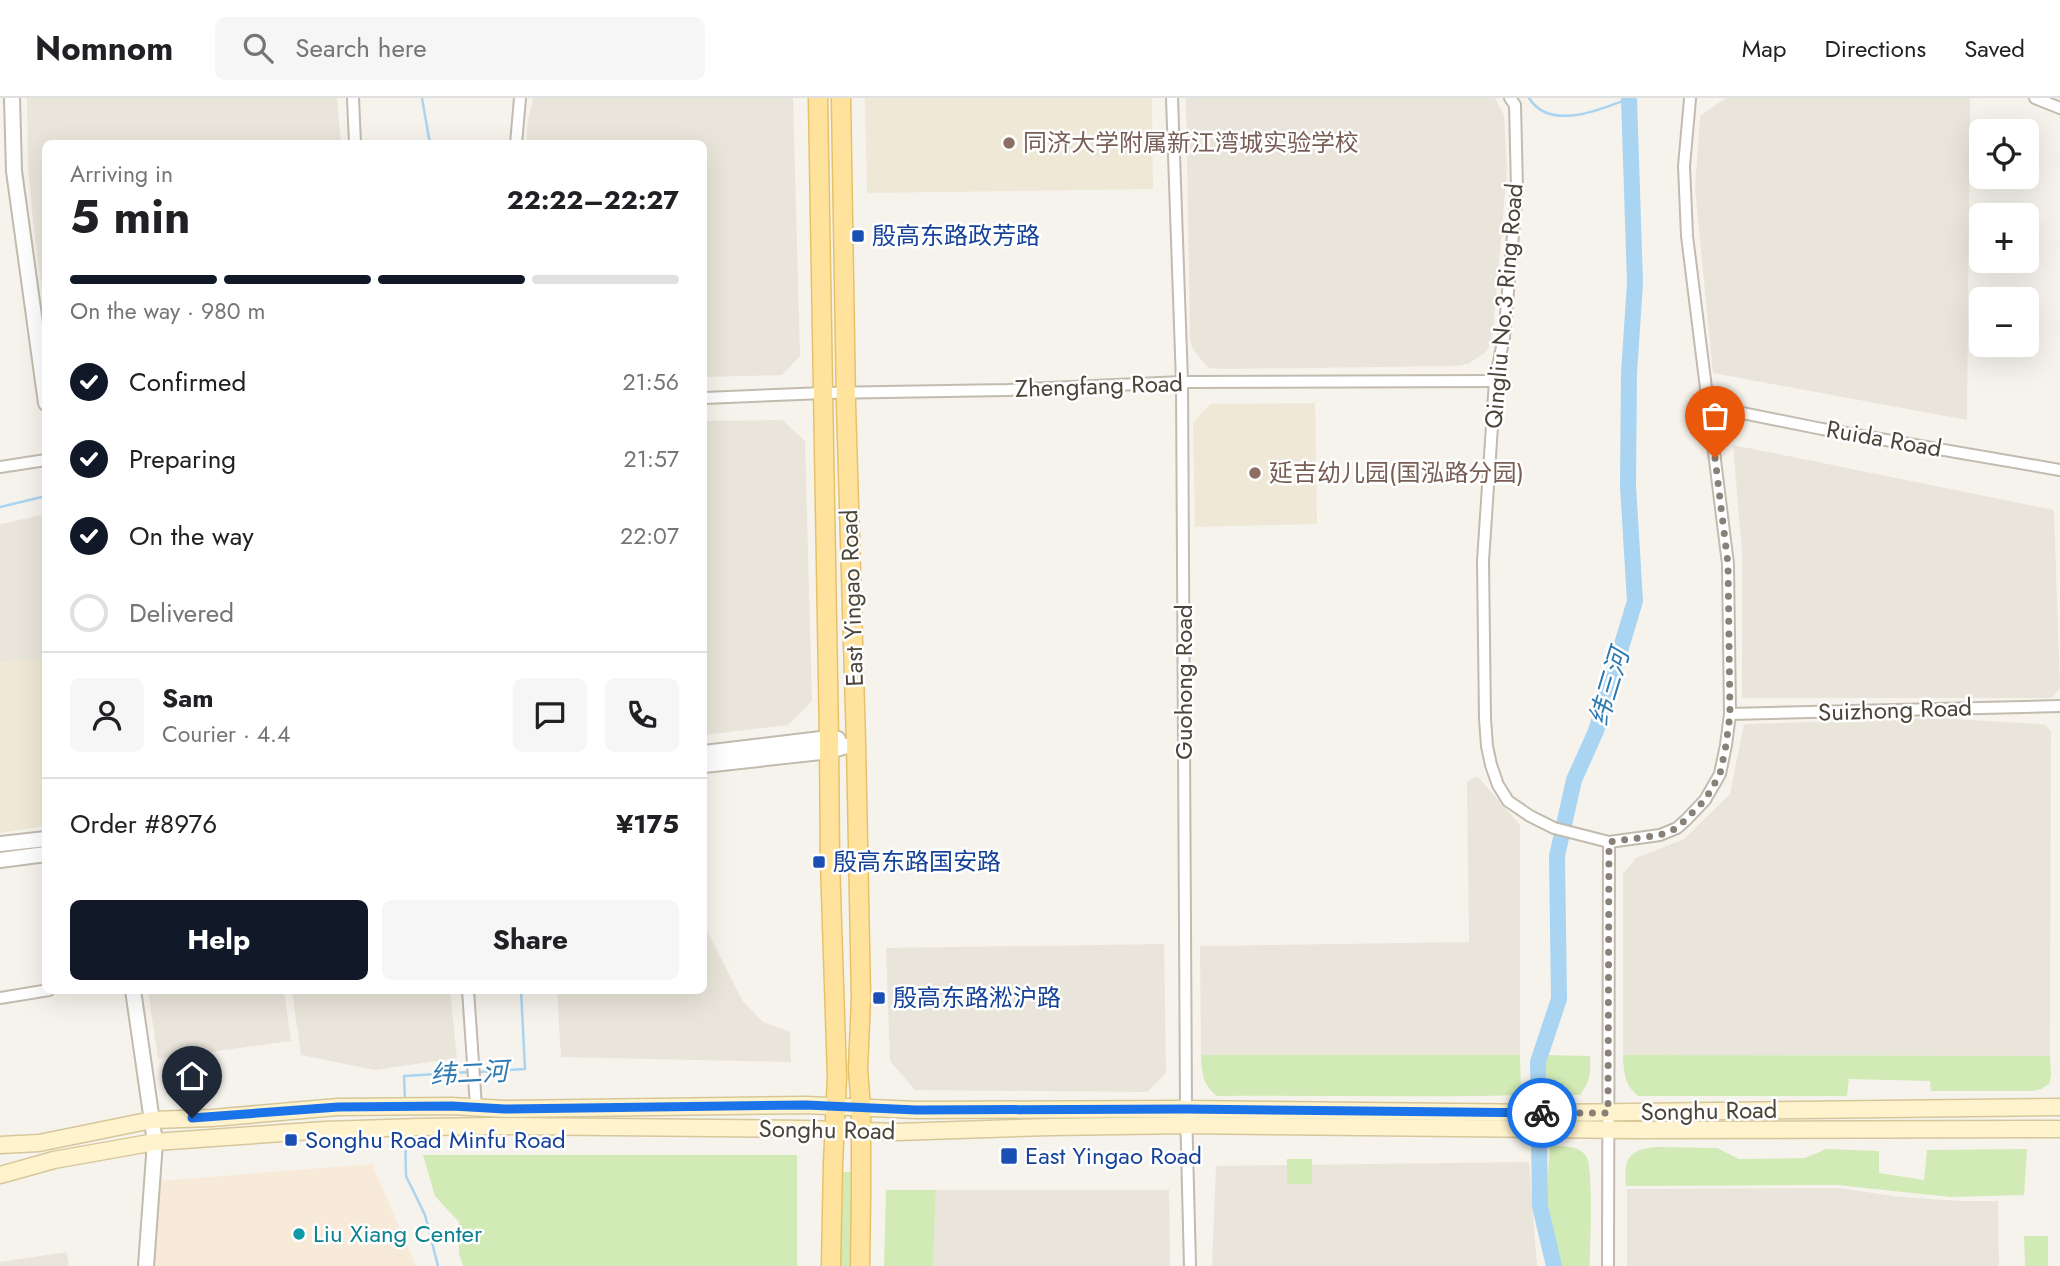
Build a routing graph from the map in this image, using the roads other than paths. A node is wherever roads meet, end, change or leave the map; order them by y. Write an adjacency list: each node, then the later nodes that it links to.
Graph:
1 (12, 98): 13 (street)
2 (353, 98): 11 (street)
3 (520, 98): 12 (street)
4 (818, 98): 16 (main road, East Yingao Road)
5 (841, 98): 17 (main road, East Yingao Road)
6 (1172, 98): 15 (street, Guohong Road)
7 (1510, 98): 14 (street, Qingliu No.3 Ring Road)
8 (2035, 98): 10 (street)
9 (1690, 99): 19 (street, Qingliu No.3 Ring Road)
10 (2060, 108)
11 (355, 140)
12 (516, 140)
13 (42, 374)
14 (1494, 381): 15 (street, Zhengfang Road); 30 (street, Qingliu No.3 Ring Road)
15 (1182, 382): 17 (street, Zhengfang Road); 43 (street, Guohong Road)
16 (824, 393): 17 (street, Zhengfang Road); 18 (street, Zhengfang Road); 26 (main road, East Yingao Road)
17 (846, 393): 25 (main road, East Yingao Road)
18 (707, 398)
19 (1709, 406): 22 (street, Ruida Road); 24 (street, Qingliu No.3 Ring Road)
20 (42, 461): 21 (street)
21 (0, 467)
22 (2060, 470)
23 (2060, 706): 24 (street, Suizhong Road)
24 (1730, 715): 30 (street, Qingliu No.3 Ring Road)
25 (856, 743): 26 (street); 41 (main road, East Yingao Road)
26 (830, 744): 27 (street); 28 (street); 39 (main road, East Yingao Road)
27 (707, 753)
28 (707, 764)
29 (42, 839): 31 (street)
30 (1609, 842): 42 (street)
31 (0, 844)
32 (42, 855): 33 (street)
33 (0, 860)
34 (42, 991): 37 (street)
35 (134, 994): 44 (street)
36 (468, 994): 38 (street)
37 (0, 998)
38 (476, 1107): 39 (main road, Songhu Road); 44 (main road, Songhu Road); 46 (street)
39 (835, 1107): 41 (main road, Songhu Road); 47 (main road, East Yingao Road)
40 (2060, 1107): 42 (main road, Songhu Road)
41 (860, 1108): 43 (main road, Songhu Road); 50 (main road, East Yingao Road)
42 (1608, 1113): 45 (main road, Songhu Road); 49 (street)
43 (1187, 1117): 45 (main road, Songhu Road); 50 (main road, Songhu Road); 61 (street, Guohong Road)
44 (152, 1120): 51 (street); 52 (main road, Songhu Road)
45 (1551, 1121): 49 (main road, Songhu Road)
46 (476, 1126): 47 (main road, Songhu Road); 51 (main road, Songhu Road)
47 (835, 1129): 50 (main road, Songhu Road); 59 (main road, East Yingao Road)
48 (2060, 1129): 49 (main road, Songhu Road)
49 (1608, 1130): 62 (street)
50 (861, 1131): 60 (main road, East Yingao Road)
51 (155, 1142): 55 (main road, Songhu Road); 58 (street)
52 (39, 1143): 53 (main road, Songhu Road); 54 (main road)
53 (0, 1145)
54 (0, 1153)
55 (54, 1160): 56 (main road); 57 (main road, Songhu Road)
56 (0, 1170)
57 (0, 1175)
58 (146, 1266)
59 (831, 1266)
60 (860, 1266)
61 (1190, 1266)
62 (1608, 1266)

